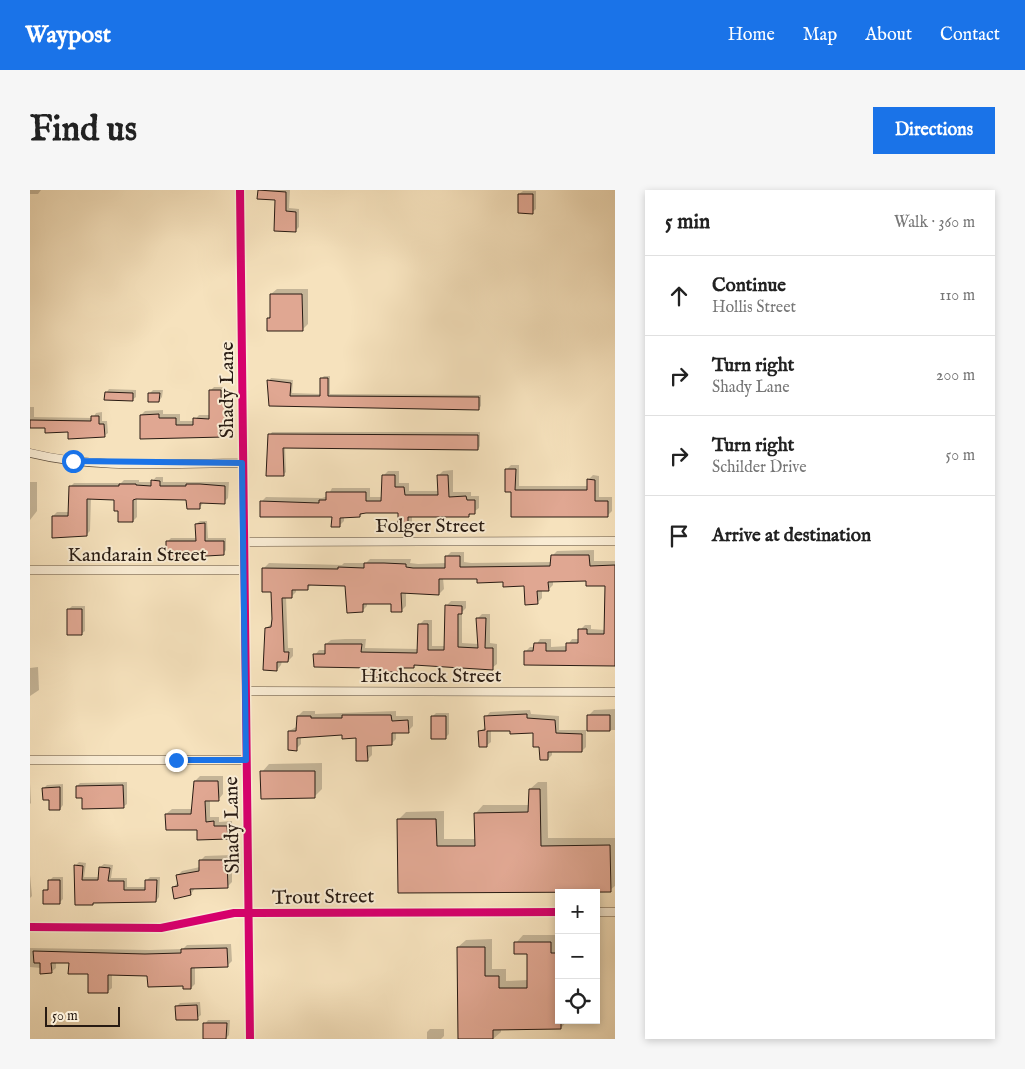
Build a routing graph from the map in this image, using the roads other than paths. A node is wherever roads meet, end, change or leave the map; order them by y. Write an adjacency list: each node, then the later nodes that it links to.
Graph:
1 (240, 190): 3 (street, Shady Lane)
2 (30, 454): 3 (street)
3 (242, 463): 5 (street, Shady Lane)
4 (615, 541): 5 (street, Folger Street)
5 (244, 542): 7 (street, Shady Lane)
6 (30, 570): 7 (street, Kandarain Street)
7 (244, 570): 8 (street, Shady Lane)
8 (246, 691): 9 (street, Hitchcock Street); 11 (street, Shady Lane)
9 (615, 692)
10 (30, 760): 11 (street)
11 (246, 760): 15 (street, Shady Lane)
12 (555, 912): 15 (street, Trout Street)
13 (600, 912): 14 (street)
14 (615, 912)
15 (248, 914): 16 (street, Trout Street); 17 (street, Shady Lane)
16 (30, 927)
17 (250, 1039)

